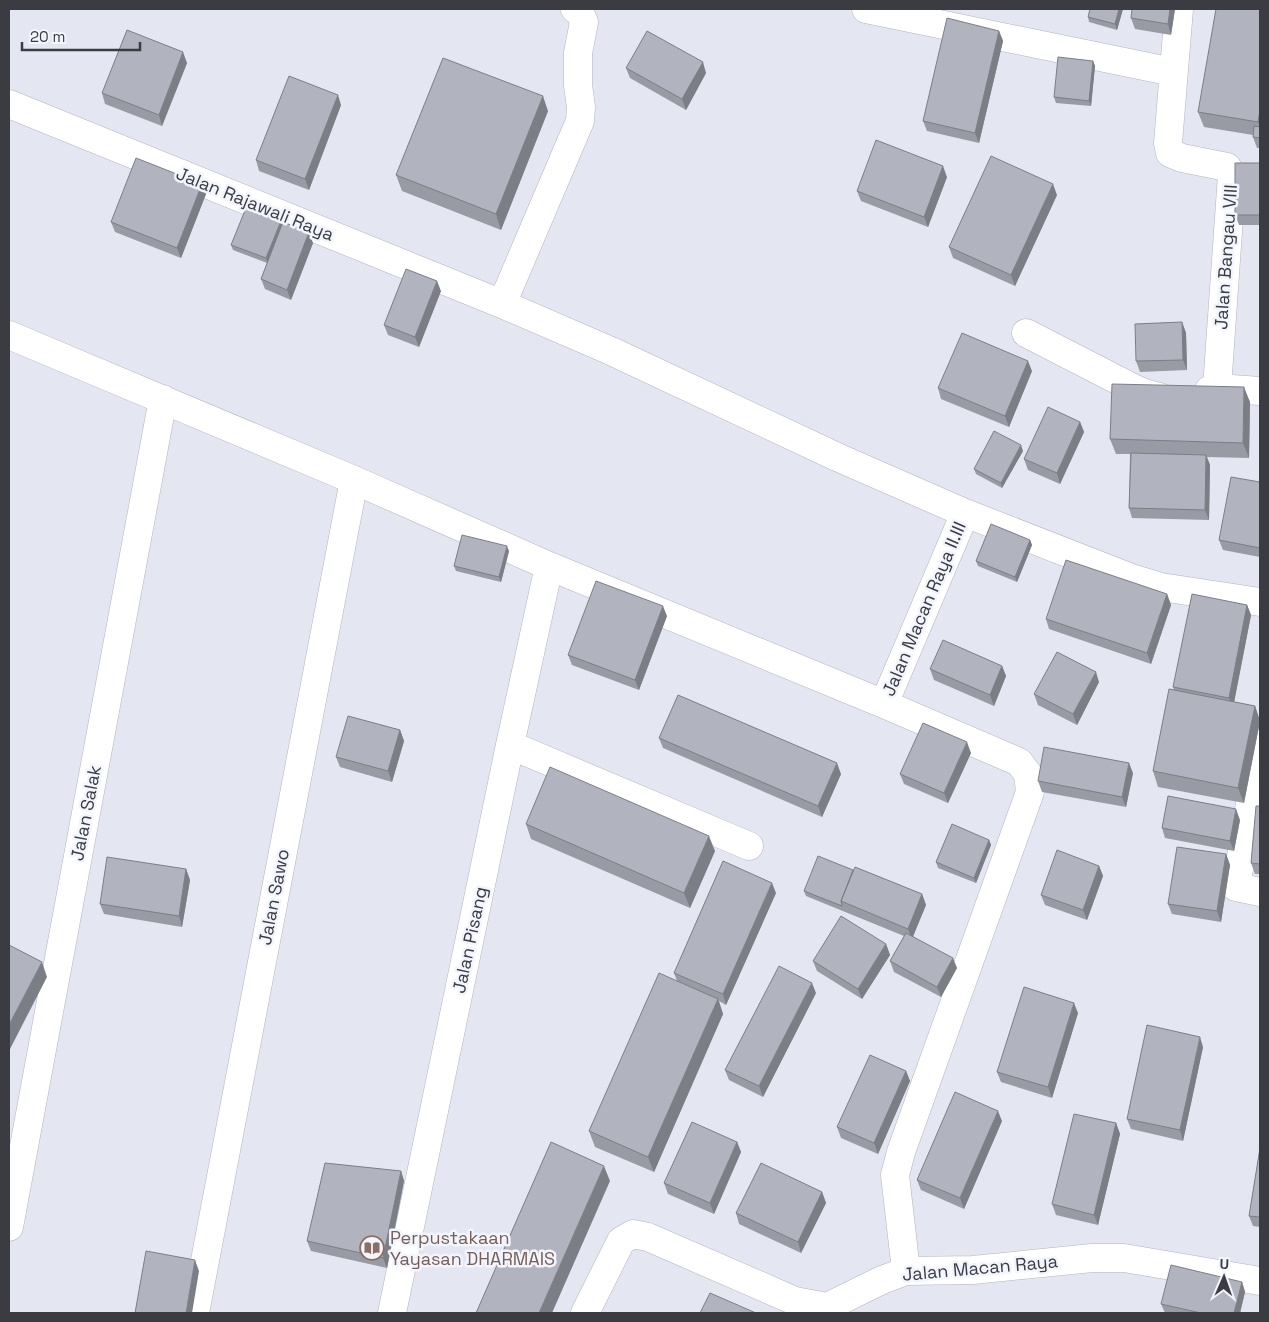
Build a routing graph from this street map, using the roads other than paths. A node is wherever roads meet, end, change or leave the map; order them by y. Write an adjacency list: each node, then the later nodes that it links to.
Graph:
1 (575, 9): 6 (street)
2 (866, 9): 4 (street)
3 (1179, 9): 4 (street, Jalan Bangau VIII)
4 (1173, 72): 9 (street, Jalan Bangau VIII)
5 (9, 104): 6 (street, Jalan Rajawali Raya)
6 (502, 304): 13 (street, Jalan Rajawali Raya)
7 (1026, 333): 9 (street)
8 (9, 335): 11 (street)
9 (1217, 388): 10 (street)
10 (1260, 391)
11 (163, 399): 12 (street); 21 (street, Jalan Salak)
12 (354, 480): 14 (street); 25 (street, Jalan Sawo)
13 (965, 514): 15 (street, Jalan Rajawali Raya); 16 (street, Jalan Macan Raya II.III)
14 (549, 566): 16 (street); 18 (street, Jalan Pisang)
15 (1260, 602)
16 (884, 704): 22 (street)
17 (1260, 744): 20 (street)
18 (510, 745): 19 (street); 26 (street, Jalan Pisang)
19 (749, 846)
20 (1248, 890)
21 (9, 1227)
22 (906, 1271): 23 (street, Jalan Macan Raya); 24 (street, Jalan Macan Raya)
23 (1260, 1282)
24 (826, 1310): 27 (street, Jalan Macan Raya)
25 (195, 1313)
26 (392, 1313)
27 (585, 1313)

